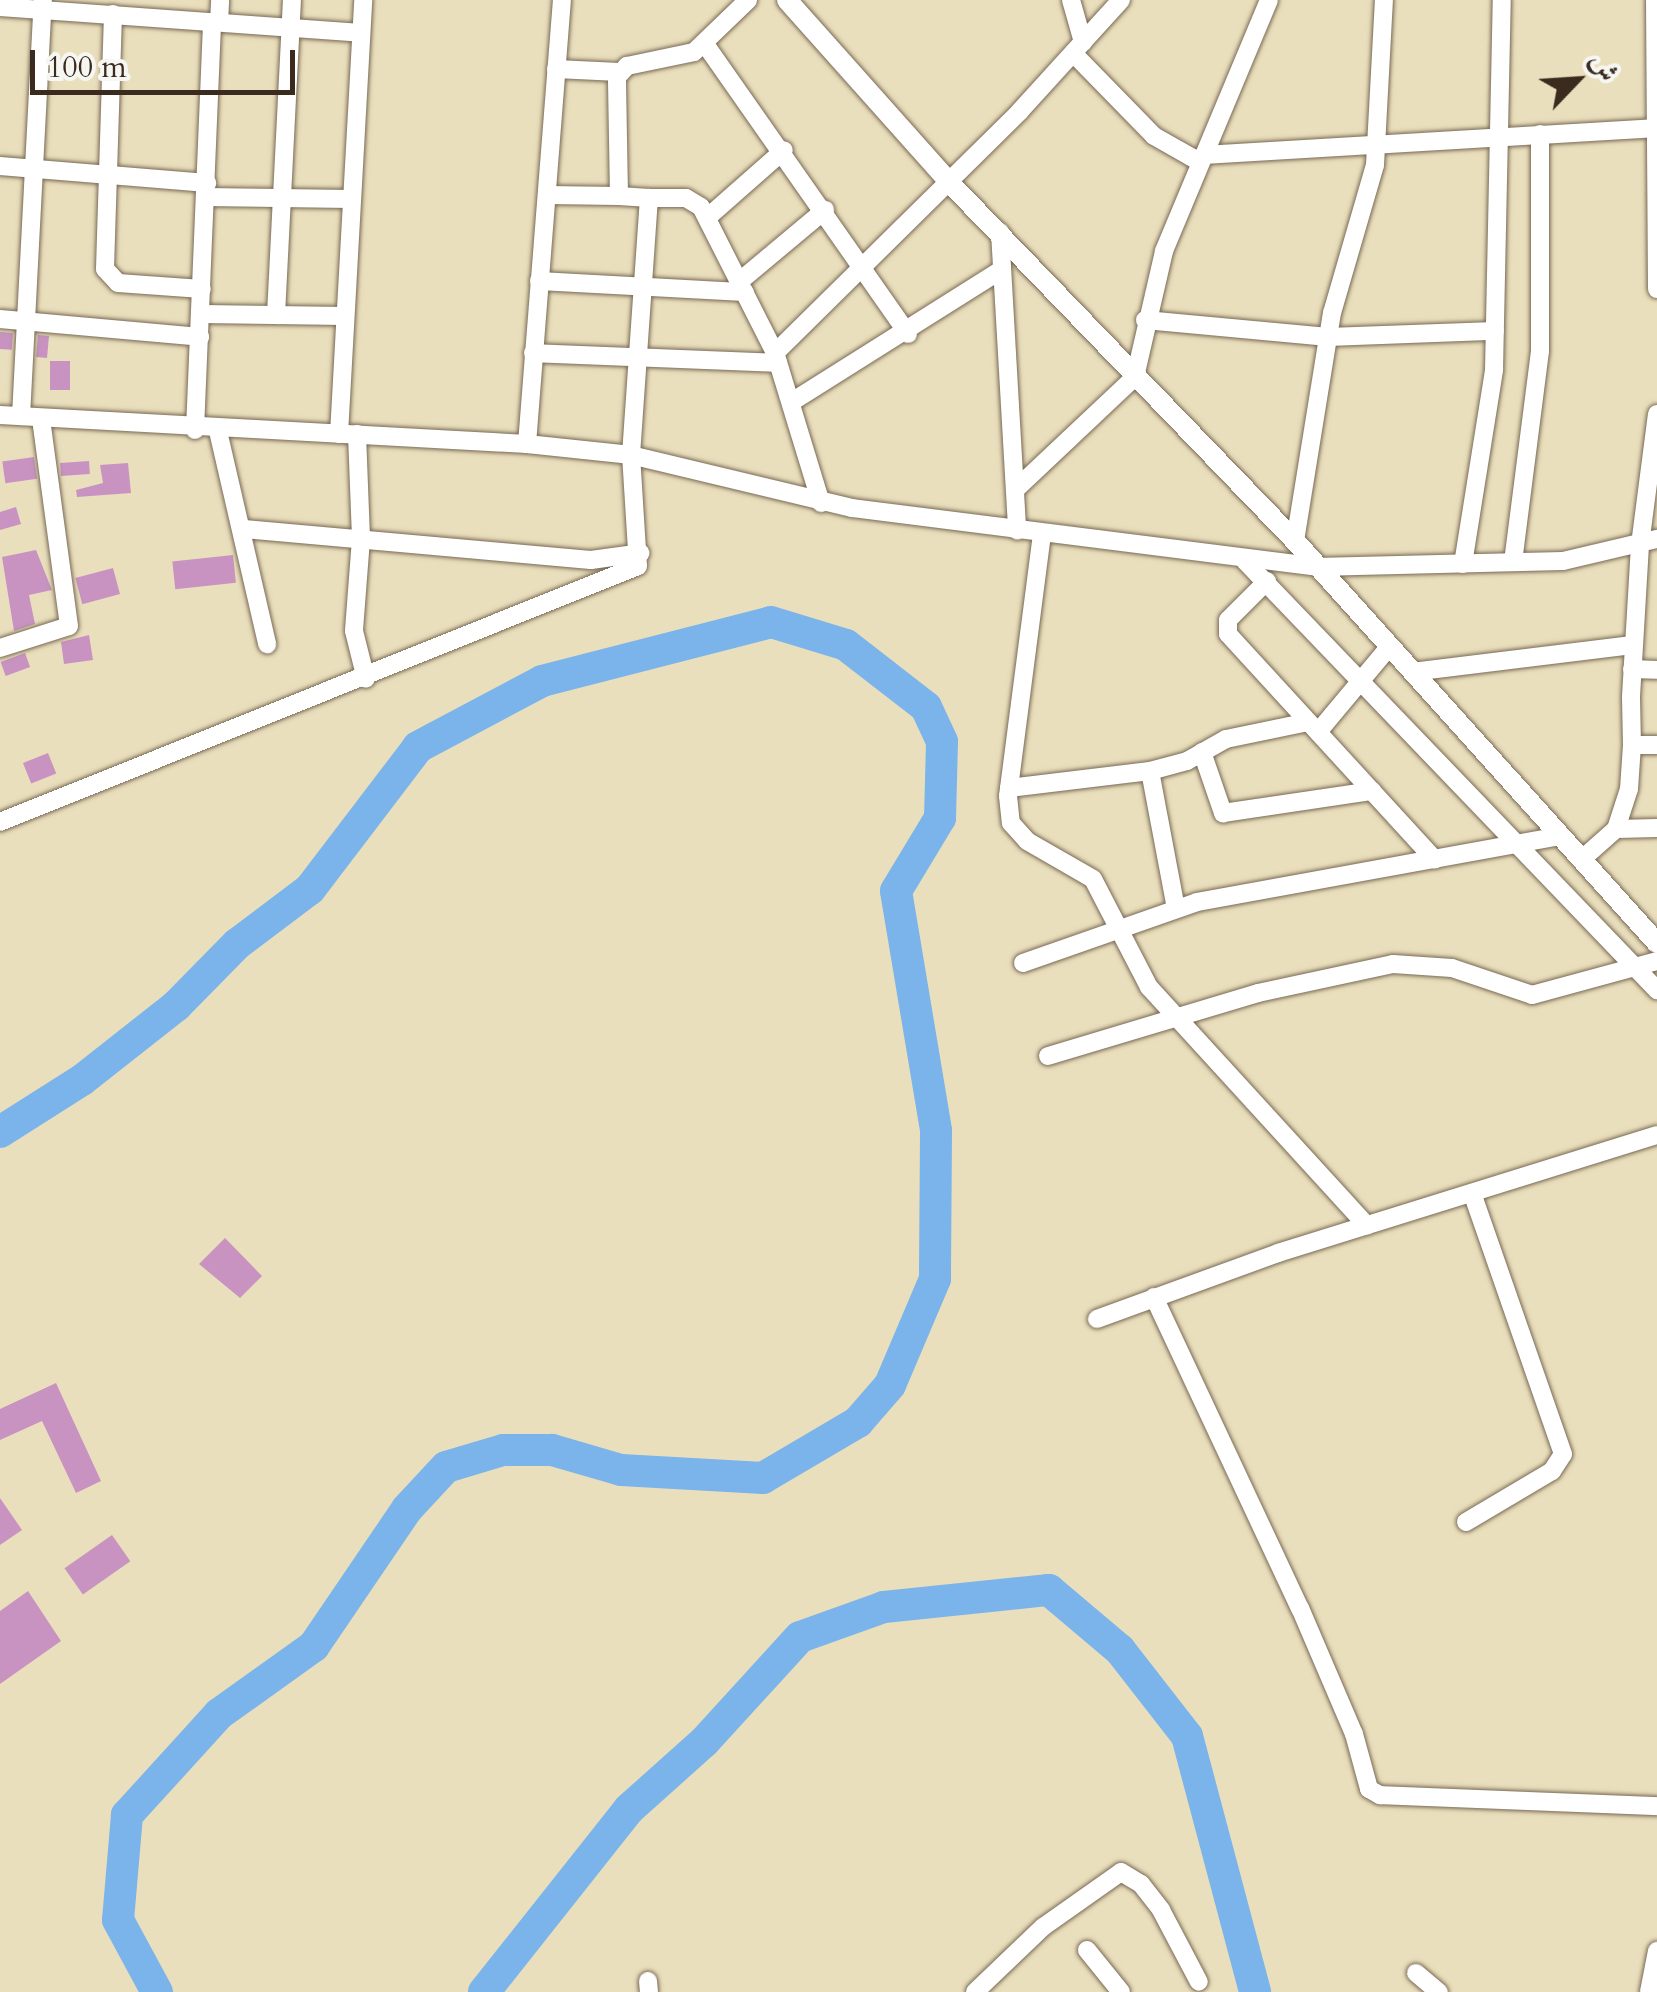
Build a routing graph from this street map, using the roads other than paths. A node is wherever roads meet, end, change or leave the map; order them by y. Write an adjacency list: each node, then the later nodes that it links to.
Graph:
1 (220, 0): 16 (street)
2 (292, 0): 17 (street)
3 (363, 0): 18 (street)
4 (562, 0): 21 (street)
5 (748, 0): 19 (street)
6 (788, 0): 32 (street)
7 (1071, 0): 20 (street)
8 (1121, 0): 20 (street)
9 (1268, 0): 28 (street)
10 (1384, 0): 26 (street)
11 (1502, 0): 25 (street)
12 (1656, 0): 23 (street)
13 (43, 4): 14 (street); 15 (street); 30 (street)
14 (0, 7)
15 (113, 14): 16 (street); 31 (street)
16 (215, 22): 17 (street); 33 (street)
17 (290, 28): 18 (street); 36 (street)
18 (361, 33): 38 (street)
19 (705, 44): 22 (street); 27 (street)
20 (1078, 47): 28 (street); 32 (street)
21 (556, 69): 22 (street); 34 (street)
22 (620, 72): 35 (street)
23 (1654, 128): 24 (street); 48 (street)
24 (1540, 134): 25 (street); 83 (street)
25 (1496, 138): 26 (street); 55 (street)
26 (1377, 147): 28 (street); 58 (street)
27 (784, 150): 39 (street); 40 (street)
28 (1202, 158): 53 (street)
29 (0, 166): 30 (street)
30 (32, 167): 31 (street); 54 (street)
31 (104, 174): 33 (street); 47 (street)
32 (948, 181): 41 (street); 42 (street)
33 (207, 190): 36 (street); 47 (street)
34 (546, 195): 35 (street); 44 (street)
35 (619, 196): 37 (street)
36 (282, 198): 38 (street); 50 (street)
37 (649, 198): 40 (street); 45 (street)
38 (352, 200): 51 (street)
39 (825, 210): 42 (street); 46 (street)
40 (708, 216): 46 (street)
41 (1000, 232): 43 (street); 62 (street)
42 (863, 266): 56 (street); 61 (street)
43 (1000, 270): 56 (street); 73 (street)
44 (539, 280): 45 (street); 59 (street)
45 (641, 286): 46 (street); 60 (street)
46 (743, 287): 61 (street)
47 (202, 289): 49 (street)
48 (1657, 289)
49 (202, 314): 50 (street); 57 (street)
50 (276, 315): 51 (street)
51 (345, 316): 70 (street)
52 (0, 319): 54 (street)
53 (1145, 320): 58 (street); 62 (street)
54 (24, 321): 57 (street); 66 (street)
55 (1495, 331): 58 (street); 84 (street)
56 (908, 334): 63 (street)
57 (200, 337): 68 (street)
58 (1328, 338): 79 (street)
59 (533, 353): 60 (street); 71 (street)
60 (635, 358): 61 (street); 72 (street)
61 (777, 358): 63 (street)
62 (1135, 377): 73 (street); 79 (street)
63 (793, 401): 74 (street)
64 (1657, 414): 80 (street)
65 (0, 416): 66 (street)
66 (21, 416): 67 (street)
67 (41, 418): 68 (street); 90 (street)
68 (195, 430): 69 (street)
69 (218, 430): 70 (street); 75 (street)
70 (348, 434): 71 (street); 78 (street)
71 (527, 444): 72 (street)
72 (631, 456): 74 (street); 81 (street)
73 (1016, 489): 76 (street)
74 (821, 503): 76 (street)
75 (244, 529): 78 (street); 87 (street)
76 (1017, 531): 77 (street)
77 (1042, 534): 82 (street); 101 (street)
78 (361, 539): 81 (street); 94 (street)
79 (1295, 541): 85 (street)
80 (1648, 542): 83 (street); 88 (street)
81 (641, 553): 94 (street)
82 (1244, 561): 85 (street); 86 (street)
83 (1513, 562): 84 (street)
84 (1463, 564): 85 (street)
85 (1316, 567): 89 (street)
86 (1267, 582): 95 (street); 96 (street)
87 (267, 644)
88 (1632, 645): 91 (street); 93 (street)
89 (1390, 647): 93 (street); 95 (street)
90 (0, 648)
91 (1632, 669): 92 (street); 98 (street)
92 (1657, 670)
93 (1412, 672): 106 (street)
94 (366, 680): 103 (street)
95 (1362, 680): 96 (street); 107 (street)
96 (1313, 727): 99 (street); 102 (street)
97 (1657, 744): 98 (street)
98 (1632, 745): 104 (street)
99 (1202, 752): 100 (street); 102 (street)
100 (1150, 770): 101 (street); 110 (street)
101 (1009, 788): 111 (street)
102 (1372, 791): 108 (street)
103 (0, 822)
104 (1616, 828): 105 (street); 109 (street)
105 (1657, 828)
106 (1560, 836): 107 (street); 109 (street)
107 (1517, 843): 108 (street); 115 (street)
108 (1435, 860): 110 (street)
109 (1581, 860): 112 (street)
110 (1176, 908): 111 (street)
111 (1117, 928): 114 (street); 117 (street)
112 (1657, 943)
113 (1657, 961): 115 (street)
114 (1023, 963)
115 (1639, 968): 116 (street); 117 (street)
116 (1657, 990)
117 (1176, 1015): 118 (street); 121 (street)
118 (1048, 1056)
119 (1657, 1135): 120 (street)
120 (1472, 1193): 121 (street); 124 (street)
121 (1367, 1226): 122 (street)
122 (1154, 1297): 123 (street); 125 (street)
123 (1097, 1319)
124 (1466, 1522)
125 (1657, 1806)
126 (1087, 1950): 131 (street)
127 (1657, 1952): 133 (street)
128 (1416, 1973): 132 (street)
129 (1199, 1982): 130 (street)
130 (975, 1992)
131 (1121, 1992)
132 (1439, 1992)
133 (1649, 1992)

